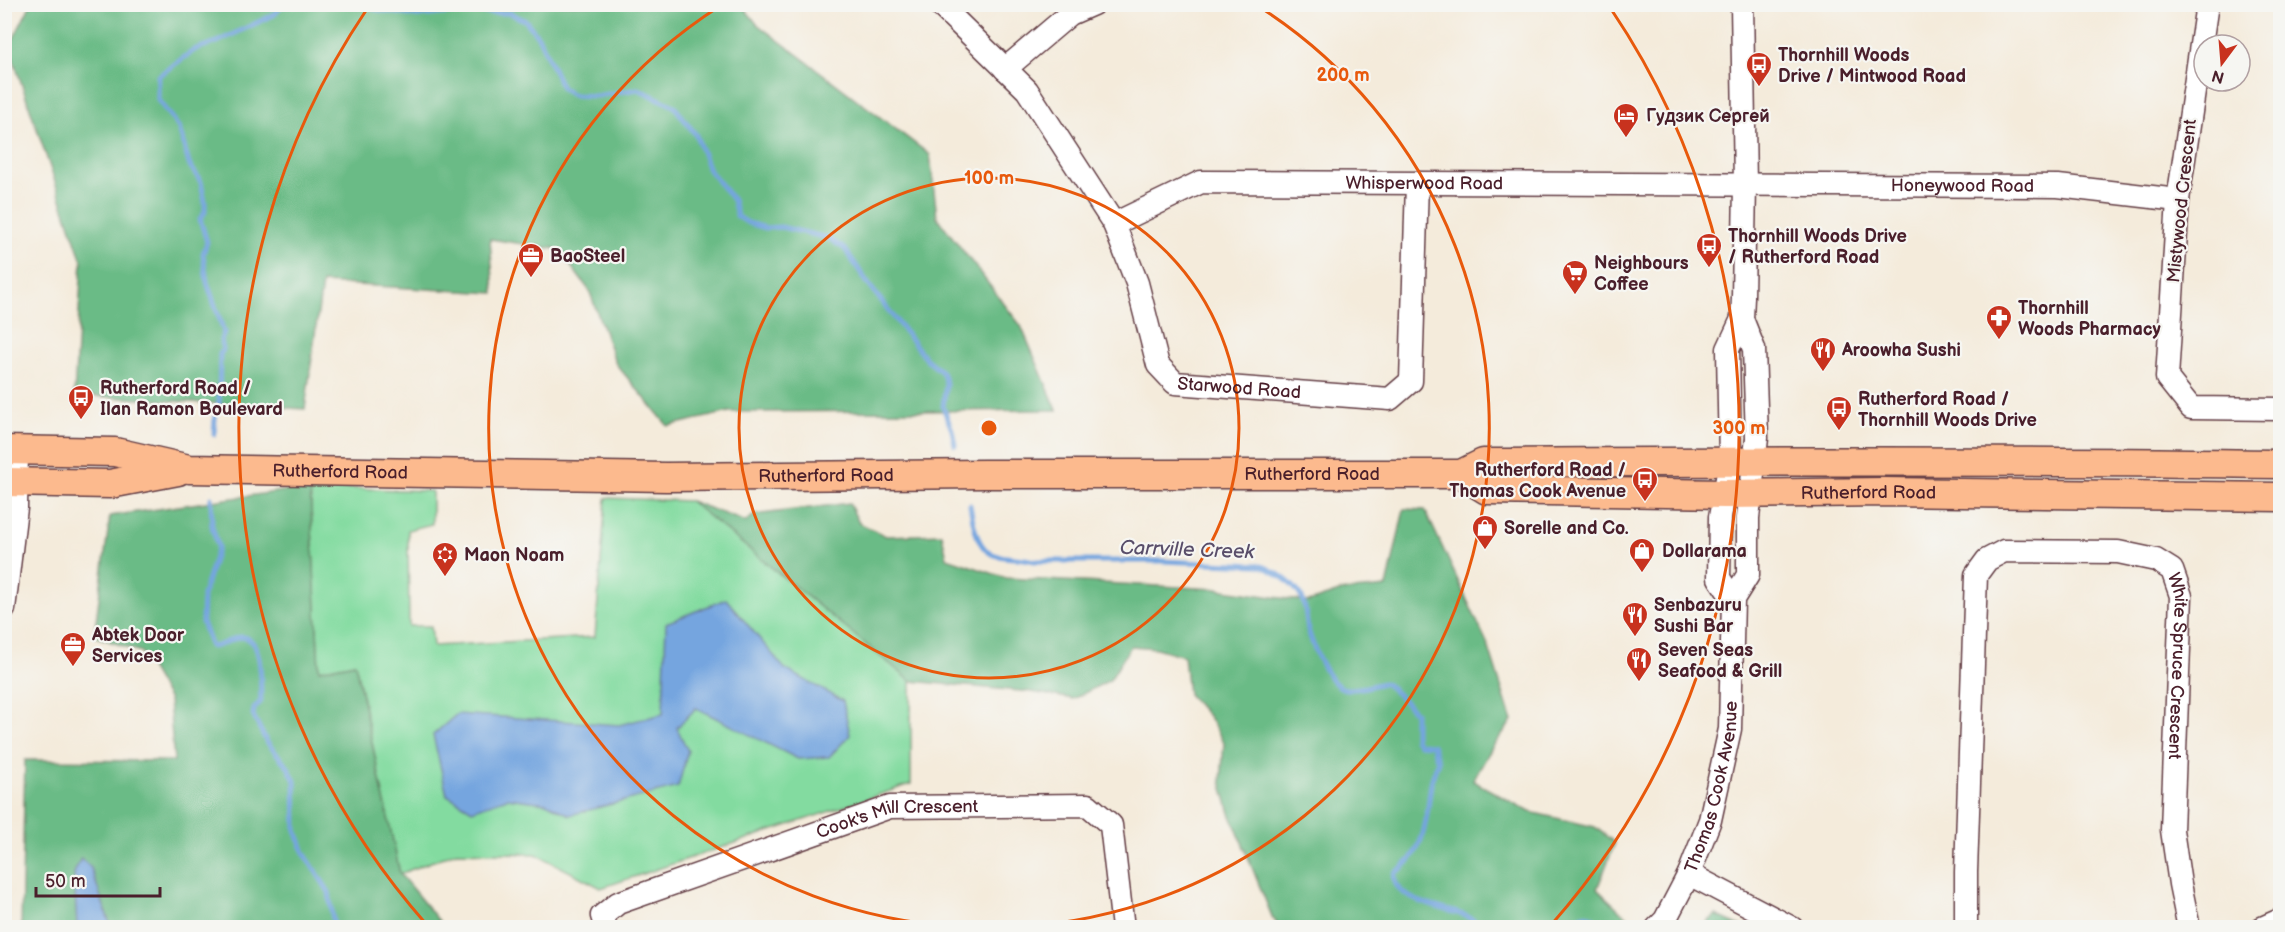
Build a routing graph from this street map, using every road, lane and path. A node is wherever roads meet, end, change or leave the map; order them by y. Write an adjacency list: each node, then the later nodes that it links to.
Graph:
1 (939, 4): 5 (street, Starwood Road)
2 (1093, 4): 5 (street)
3 (1743, 4): 7 (street)
4 (2207, 4): 8 (street, Mistywood Crescent)
5 (1005, 69): 9 (street, Starwood Road)
6 (1417, 183): 7 (street, Whisperwood Road); 9 (street, Whisperwood Road); 9 (street, Starwood Road)
7 (1745, 185): 8 (street, Honeywood Road); 12 (street, Thomas Cook Avenue)
8 (2178, 200): 10 (street, Mistywood Crescent)
9 (1114, 224)
10 (2280, 409)
11 (11, 450): 14 (main road, Rutherford Road); 16 (street)
12 (1742, 461): 13 (main road, Rutherford Road); 15 (main road, Rutherford Road); 17 (street, Thomas Cook Avenue)
13 (2280, 464)
14 (189, 469): 15 (main road, Rutherford Road); 16 (main road, Rutherford Road)
15 (1461, 474): 17 (main road, Rutherford Road)
16 (11, 481): 19 (street)
17 (1738, 493): 18 (main road, Rutherford Road); 20 (street, Thomas Cook Avenue)
18 (2280, 497)
19 (4, 609)
20 (1689, 874): 22 (street, Thomas Cook Avenue); 25 (street)
21 (2280, 920): 28 (street)
22 (1661, 924)
23 (606, 927): 24 (street, Cook's Mill Crescent)
24 (1123, 927)
25 (1792, 927)
26 (1966, 927): 27 (street, White Spruce Crescent)
27 (2189, 927)
28 (2262, 927)

